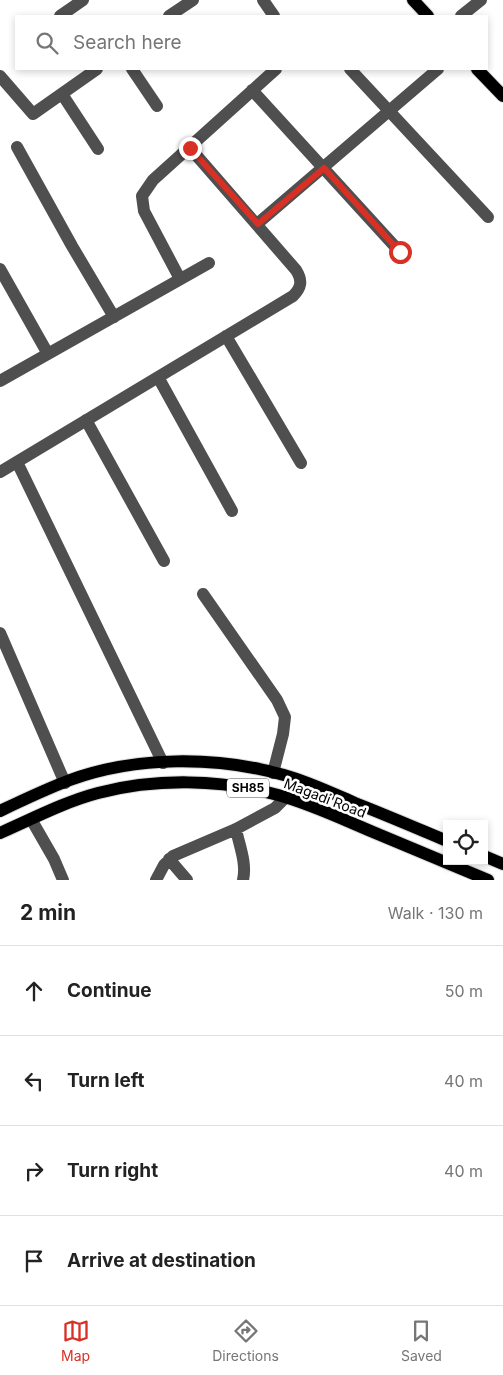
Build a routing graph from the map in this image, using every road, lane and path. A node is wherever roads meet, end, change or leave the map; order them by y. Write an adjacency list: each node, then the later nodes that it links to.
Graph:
1 (82, 0): 7 (street)
2 (192, 0): 6 (street)
3 (263, 0): 8 (street)
4 (413, 0): 9 (main road)
5 (481, 0): 10 (street)
6 (176, 14)
7 (61, 15)
8 (273, 15)
9 (427, 15)
10 (462, 15)
11 (96, 70): 19 (street)
12 (133, 70): 21 (street)
13 (275, 70): 18 (street)
14 (351, 70): 22 (street)
15 (437, 70): 22 (street)
16 (478, 70): 20 (main road)
17 (0, 76): 19 (street)
18 (252, 90): 24 (street); 26 (street)
19 (62, 94): 25 (street)
20 (503, 96)
21 (157, 106)
22 (389, 111): 26 (street); 27 (street)
23 (17, 147): 33 (street)
24 (190, 148): 28 (street); 32 (street)
25 (98, 149)
26 (324, 168): 28 (street); 29 (street)
27 (488, 217)
28 (258, 224): 34 (street)
29 (400, 252)
30 (210, 264): 32 (street)
31 (0, 269): 35 (street)
32 (180, 279): 33 (street)
33 (114, 317): 35 (street)
34 (226, 336): 36 (street); 40 (street)
35 (48, 354): 37 (street)
36 (158, 377): 38 (street); 42 (street)
37 (0, 381)
38 (86, 420): 39 (street); 43 (street)
39 (17, 462): 41 (street); 46 (street)
40 (301, 463)
41 (0, 472)
42 (232, 511)
43 (164, 561)
44 (203, 594): 47 (street)
45 (0, 632): 48 (street)
46 (163, 763): 47 (main road, Magadi Road / SH85); 48 (main road, Magadi Road / SH85)
47 (273, 773): 54 (main road, Magadi Road / SH85)
48 (65, 783): 50 (main road, Magadi Road / SH85)
49 (286, 798): 51 (main road, Magadi Road / SH85); 52 (street); 62 (main road, Magadi Road / SH85)
50 (0, 810)
51 (31, 819): 53 (main road, Magadi Road / SH85); 58 (street)
52 (236, 829): 56 (street); 61 (street)
53 (0, 833)
54 (443, 838)
55 (488, 858): 57 (main road)
56 (169, 859): 59 (street); 60 (street)
57 (503, 864)
58 (63, 880)
59 (156, 880)
60 (187, 880)
61 (243, 880)
62 (488, 880)

